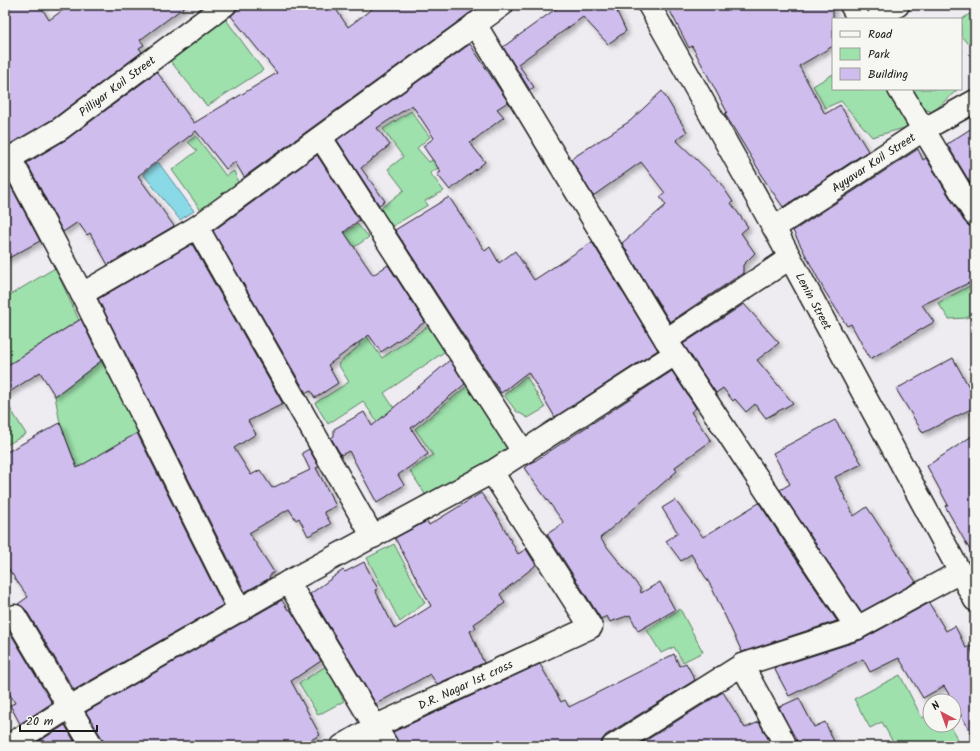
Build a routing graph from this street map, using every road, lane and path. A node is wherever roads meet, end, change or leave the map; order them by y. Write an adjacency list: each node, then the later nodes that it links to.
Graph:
1 (225, 5): 13 (street, Pilliyar Koil Street)
2 (502, 5): 8 (street)
3 (649, 5): 16 (street, Lenin Street)
4 (851, 5): 6 (street)
5 (898, 5): 7 (street)
6 (858, 18)
7 (878, 18)
8 (475, 24): 12 (street); 19 (street)
9 (900, 90): 11 (street)
10 (975, 101): 11 (street, Ayyavar Koil Street)
11 (923, 130): 14 (street); 16 (street, Ayyavar Koil Street)
12 (321, 138): 15 (street); 20 (street)
13 (7, 160): 18 (street)
14 (975, 215)
15 (197, 227): 18 (street); 22 (street)
16 (774, 228): 17 (street, Lenin Street)
17 (790, 258): 19 (street); 23 (street, Lenin Street)
18 (82, 294): 26 (street)
19 (671, 347): 20 (street); 28 (street)
20 (524, 453): 21 (street)
21 (492, 472): 22 (street); 31 (street, D.R. Nagar 1st cross)
22 (373, 537): 24 (street)
23 (960, 572): 25 (street, Lenin Street); 28 (street)
24 (288, 582): 26 (street); 31 (street)
25 (975, 600)
26 (240, 611): 30 (street)
27 (15, 616): 30 (street)
28 (857, 628): 29 (street)
29 (742, 665): 36 (street); 37 (street)
30 (68, 708): 32 (street); 33 (street)
31 (376, 726): 34 (street, D.R. Nagar 1st cross); 35 (street)
32 (8, 746)
33 (92, 746)
34 (342, 746)
35 (387, 746)
36 (613, 746)
37 (786, 746)

